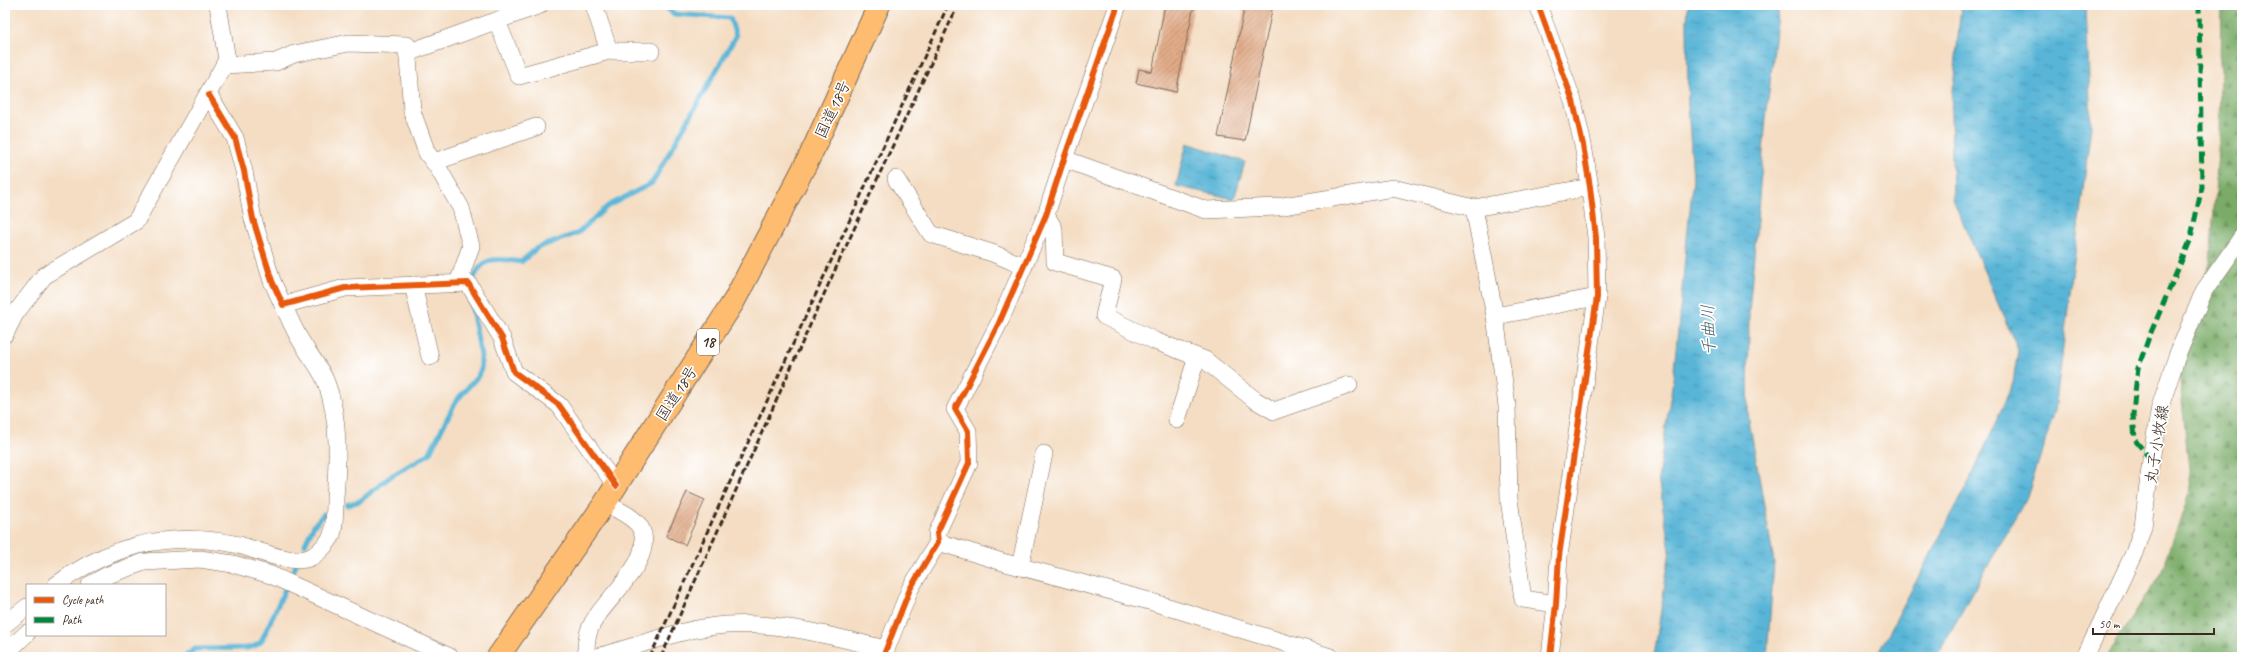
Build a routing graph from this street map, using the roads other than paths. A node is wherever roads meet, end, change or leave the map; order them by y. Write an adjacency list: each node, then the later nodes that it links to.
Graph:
1 (218, 5): 11 (street)
2 (540, 5): 7 (street)
3 (594, 5): 8 (street)
4 (1118, 5): 14 (street)
5 (1538, 5): 17 (street)
6 (875, 7): 33 (highway, 国道18号 / 18)
7 (497, 21): 8 (street); 10 (street)
8 (609, 51): 9 (street)
9 (651, 51)
10 (407, 53): 11 (street); 15 (street)
11 (224, 65): 12 (street)
12 (209, 95): 25 (street); 27 (street)
13 (536, 127): 15 (street)
14 (1064, 159): 18 (street); 19 (street)
15 (434, 162): 22 (street)
16 (896, 179): 21 (street)
17 (1590, 187): 18 (street); 24 (street)
18 (1474, 208): 26 (street)
19 (1046, 216): 21 (street); 29 (street)
20 (2242, 237): 50 (street, 丸子小牧線)
21 (1024, 266): 34 (street)
22 (458, 283): 23 (street); 33 (street)
23 (413, 285): 25 (street); 28 (street)
24 (1597, 297): 26 (street); 38 (street)
25 (284, 306): 36 (street)
26 (1495, 316): 38 (street)
27 (5, 334)
28 (430, 357)
29 (1197, 357): 30 (street); 31 (street)
30 (1349, 385)
31 (1177, 420)
32 (1044, 454): 35 (street)
33 (610, 494): 45 (highway, 国道18号 / 18); 46 (street)
34 (938, 542): 35 (street); 42 (street)
35 (1020, 567): 48 (street)
36 (58, 584)
37 (92, 584): 44 (street)
38 (1556, 604): 49 (street)
39 (26, 608): 40 (street)
40 (5, 624)
41 (26, 634): 43 (street)
42 (884, 653): 47 (street)
43 (5, 654)
44 (450, 657)
45 (498, 657)
46 (586, 657)
47 (596, 657)
48 (1331, 657)
49 (1550, 657)
50 (2085, 657)

